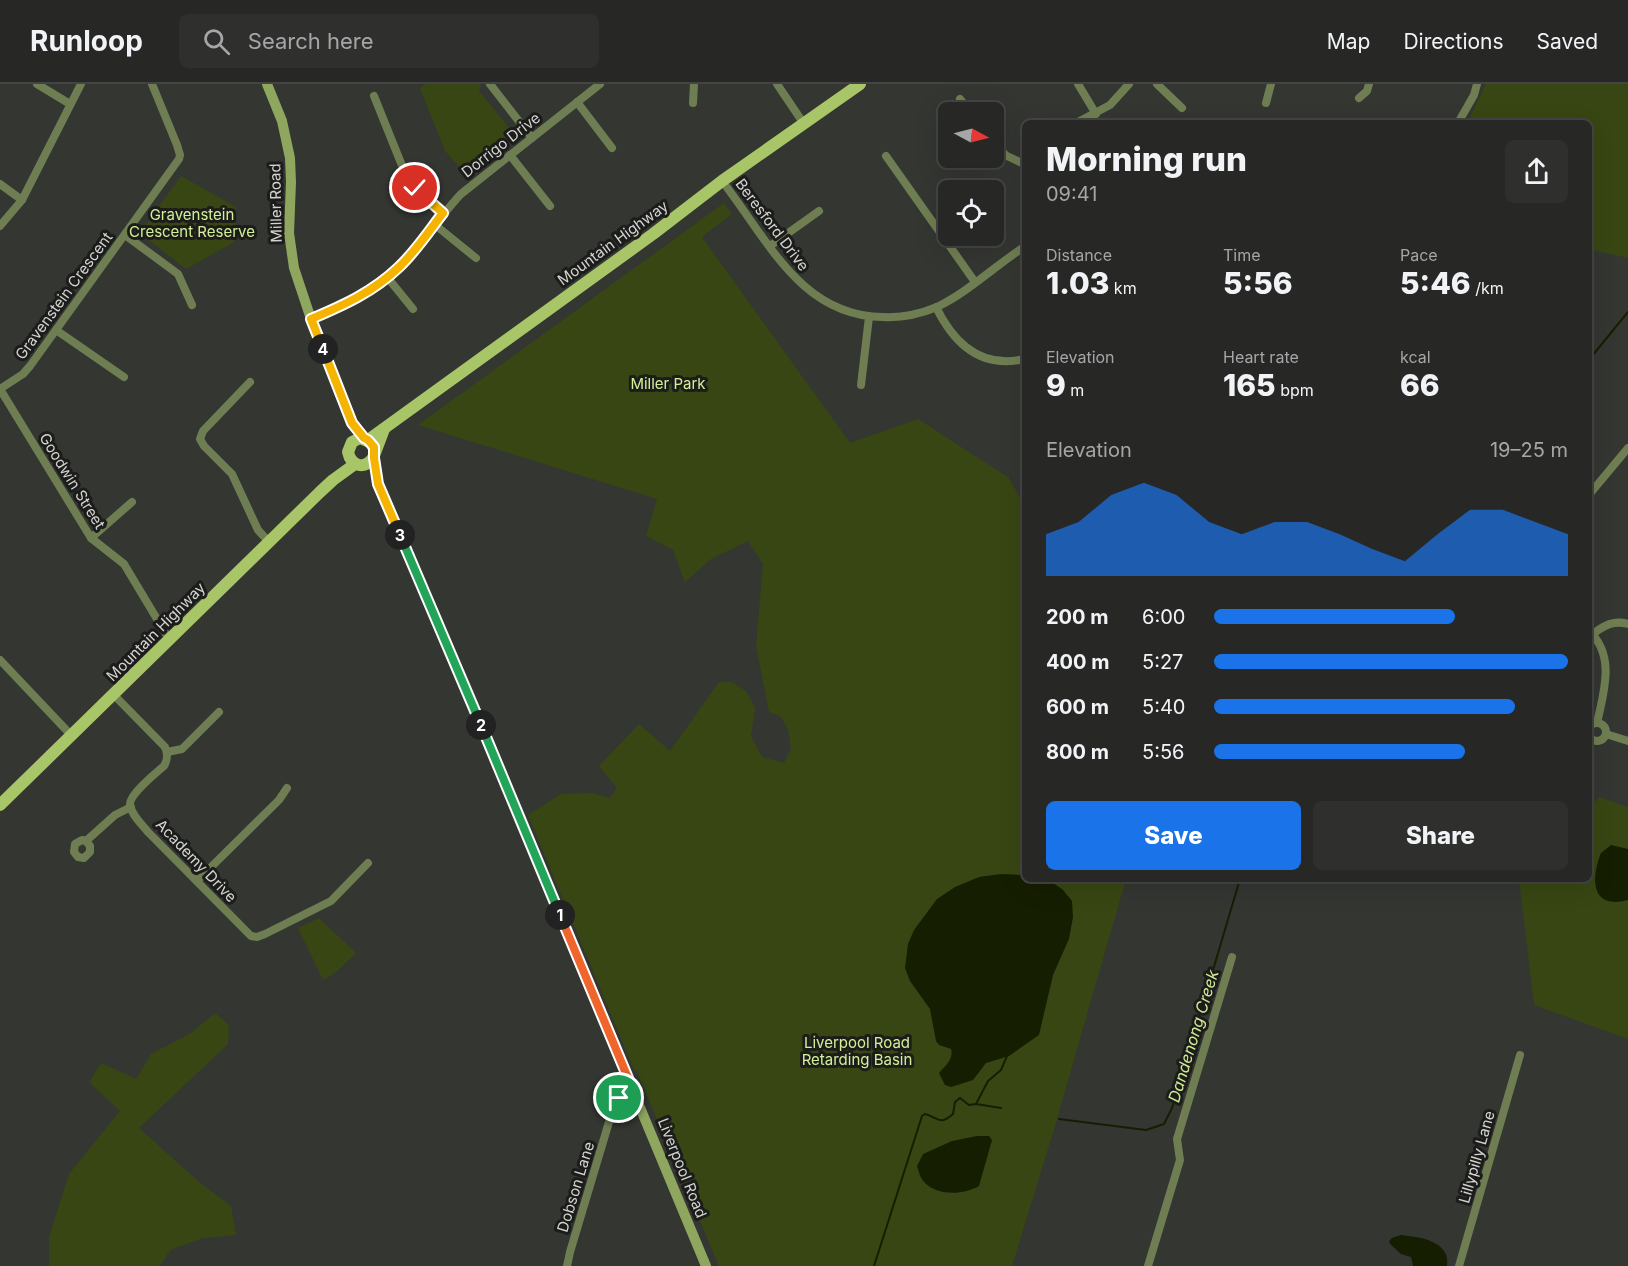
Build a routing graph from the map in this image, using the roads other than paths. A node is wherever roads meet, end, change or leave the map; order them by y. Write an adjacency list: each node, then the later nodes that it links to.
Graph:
1 (37, 84): 23 (street)
2 (81, 84): 23 (street)
3 (152, 84): 43 (street, Gravenstein Crescent)
4 (267, 84): 53 (main road, Miller Road)
5 (490, 84): 29 (street)
6 (600, 84): 19 (street, Dorrigo Drive)
7 (694, 84): 21 (street)
8 (777, 84): 28 (street)
9 (860, 84): 28 (main road, Mountain Highway)
10 (1078, 84): 25 (street)
11 (1129, 84): 25 (street)
12 (1157, 84): 24 (street)
13 (1271, 84): 22 (street)
14 (1369, 84): 17 (street)
15 (1477, 84): 27 (street)
16 (374, 96): 40 (street)
17 (1359, 98)
18 (960, 99): 20 (street)
19 (577, 102): 29 (street, Dorrigo Drive); 30 (street)
20 (962, 102)
21 (693, 103)
22 (1266, 103)
23 (70, 104): 37 (street)
24 (1182, 108)
25 (1096, 114): 26 (street)
26 (1083, 120)
27 (1460, 120)
28 (804, 124): 35 (main road, Mountain Highway)
29 (532, 138): 32 (street, Dorrigo Drive)
30 (612, 148)
31 (1004, 154): 34 (street)
32 (510, 155): 38 (street); 40 (street, Dorrigo Drive)
33 (886, 156): 48 (street)
34 (1022, 163)
35 (722, 181): 44 (street, Beresford Drive); 60 (main road, Mountain Highway)
36 (0, 184): 37 (street)
37 (22, 200): 42 (street)
38 (550, 206)
39 (819, 211): 44 (street)
40 (443, 213): 41 (street, Dorrigo Drive)
41 (434, 224): 46 (street); 47 (street, Dorrigo Drive)
42 (0, 226)
43 (125, 235): 49 (street); 54 (street, Gravenstein Crescent)
44 (770, 246): 52 (street, Beresford Drive)
45 (1022, 249): 48 (street, Beresford Drive)
46 (476, 258)
47 (387, 278): 51 (street); 53 (street, Dorrigo Drive)
48 (975, 282): 50 (street, Beresford Drive)
49 (192, 306)
50 (936, 307): 52 (street, Beresford Drive); 55 (street)
51 (413, 309)
52 (869, 317): 58 (street)
53 (311, 319): 61 (main road, Miller Road)
54 (56, 330): 56 (street); 59 (street, Gravenstein Crescent)
55 (1022, 358)
56 (124, 377)
57 (250, 382): 69 (street)
58 (861, 385)
59 (0, 389): 68 (street, Goodwin Street)
60 (385, 428): 61 (main road, Mountain Highway); 63 (main road)
61 (361, 440): 63 (main road); 64 (main road)
62 (1628, 448): 66 (street)
63 (374, 455): 64 (main road); 65 (main road, Liverpool Road)
64 (354, 462): 65 (main road, Liverpool Road); 69 (main road, Mountain Highway)
65 (378, 484): 92 (main road, Liverpool Road)
66 (1592, 491)
67 (132, 502): 68 (street)
68 (92, 538): 73 (street, Goodwin Street)
69 (268, 542): 73 (main road, Mountain Highway)
70 (1628, 624): 71 (street)
71 (1592, 631)
72 (1592, 634): 77 (street)
73 (169, 639): 75 (main road, Mountain Highway)
74 (0, 660): 80 (street)
75 (113, 694): 80 (main road, Mountain Highway); 83 (street)
76 (219, 712): 83 (street)
77 (1597, 723): 78 (street); 79 (street)
78 (1592, 727)
79 (1606, 734): 81 (street); 82 (street)
80 (71, 735): 85 (main road, Mountain Highway)
81 (1592, 737)
82 (1628, 741)
83 (167, 752): 86 (street)
84 (287, 788): 89 (street)
85 (0, 805)
86 (131, 807): 87 (street); 89 (street, Academy Drive)
87 (86, 842)
88 (368, 863): 89 (street, Academy Drive)
89 (197, 881)
90 (1232, 957): 95 (street)
91 (1520, 1055): 96 (street, Lillypilly Lane)
92 (633, 1090): 93 (street, Dobson Lane); 94 (main road, Liverpool Road)
93 (567, 1266)
94 (706, 1266)
95 (1148, 1266)
96 (1459, 1266)

